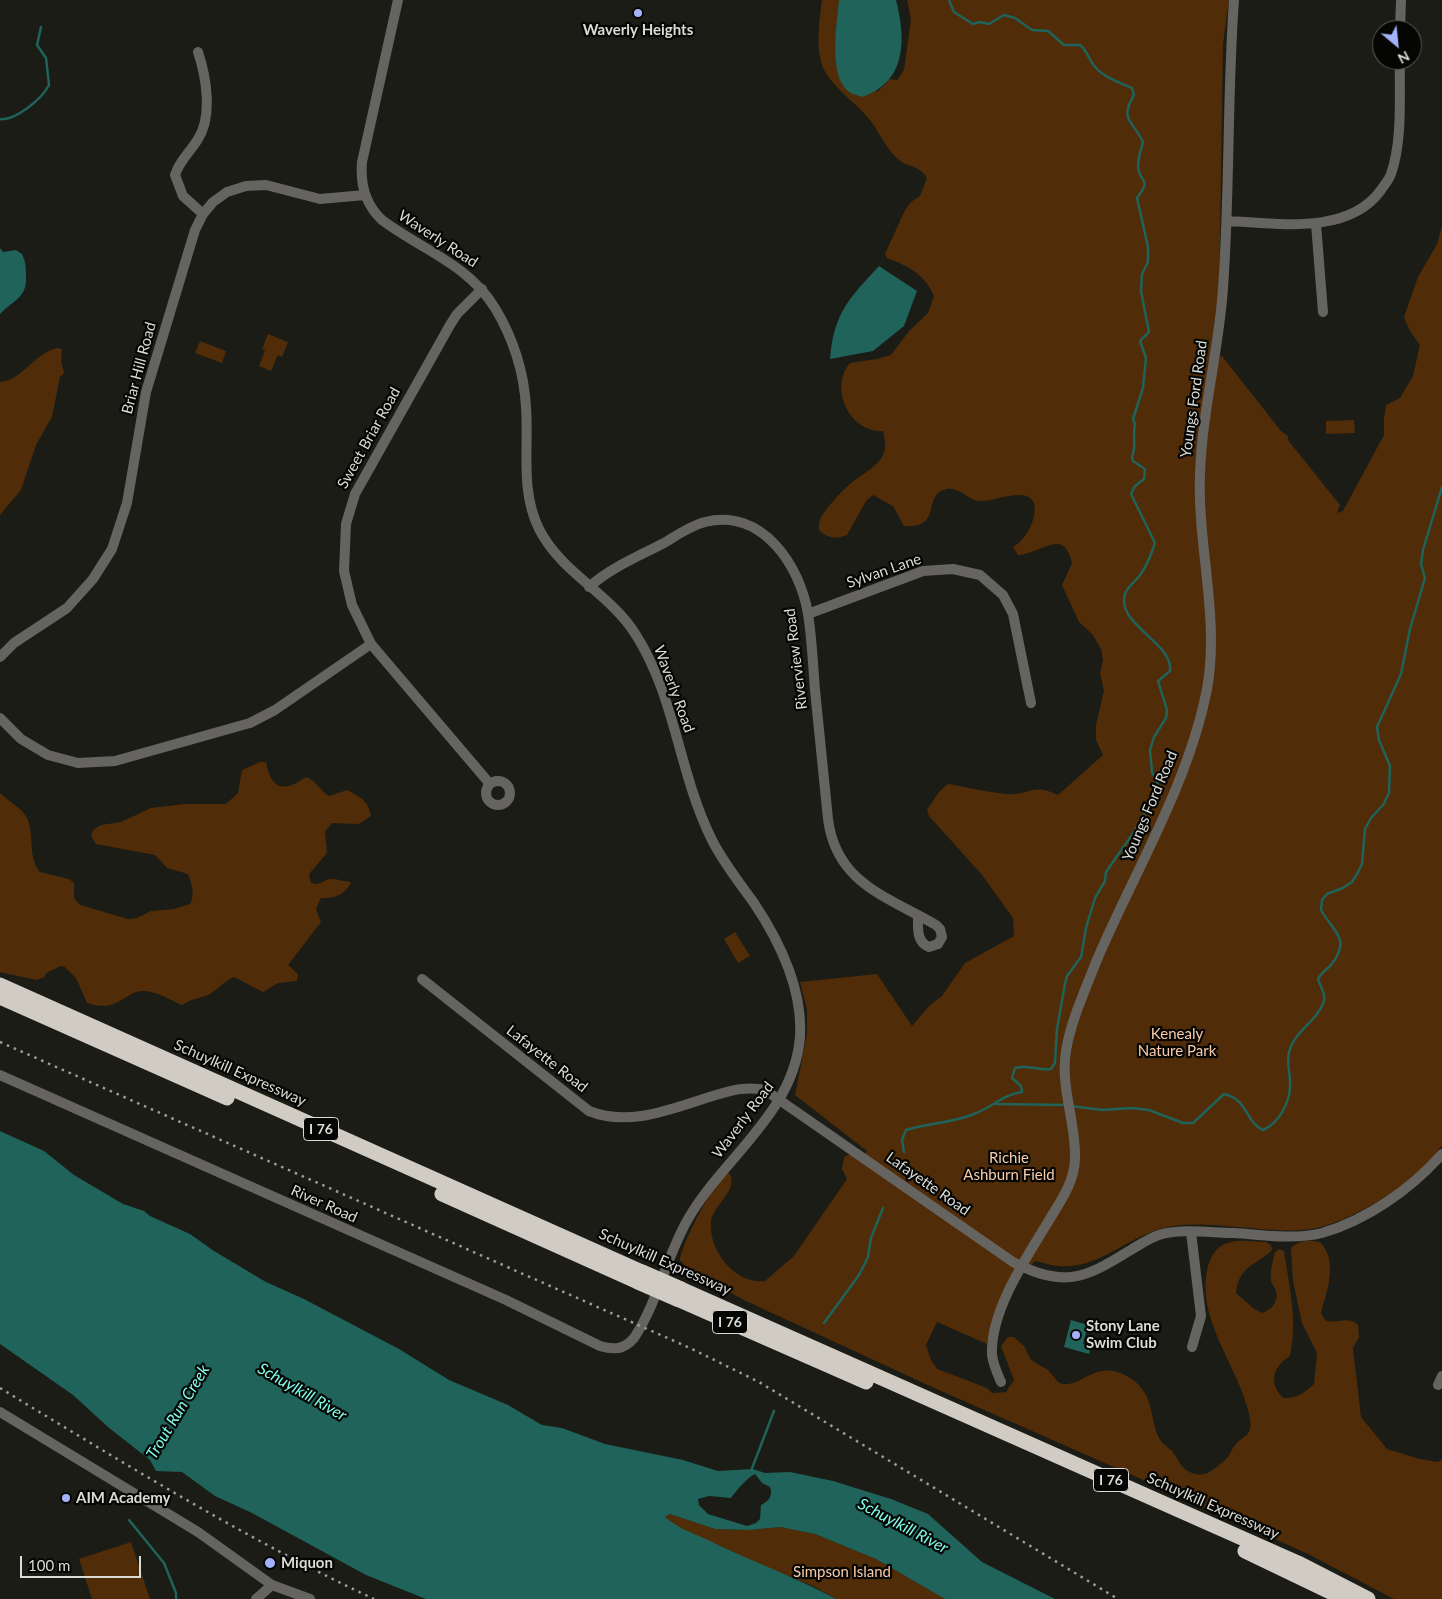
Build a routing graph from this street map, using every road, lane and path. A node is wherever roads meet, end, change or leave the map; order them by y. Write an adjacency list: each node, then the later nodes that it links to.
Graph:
1 (398, 0): 7 (street, Waverly Road)
2 (1234, 0): 9 (street, Youngs Ford Road)
3 (1401, 0): 4 (street)
4 (1400, 20)
5 (198, 52): 8 (street)
6 (1400, 70): 10 (street)
7 (365, 195): 8 (street, Briar Hill Road); 11 (street, Waverly Road)
8 (203, 214): 16 (street, Briar Hill Road)
9 (1227, 222): 10 (street); 28 (street, Youngs Ford Road)
10 (1316, 224): 12 (street)
11 (482, 289): 13 (street, Waverly Road); 15 (street, Sweet Briar Road)
12 (1323, 312)
13 (589, 587): 14 (street, Riverview Road); 25 (street, Waverly Road)
14 (808, 614): 17 (street, Sylvan Lane); 20 (street, Riverview Road)
15 (371, 644): 18 (street); 19 (street, Sweet Briar Road)
16 (0, 657)
17 (1030, 703)
18 (0, 718)
19 (490, 784)
20 (918, 915)
21 (422, 979): 25 (street, Lafayette Road)
22 (0, 985): 29 (highway, Schuylkill Expressway / I 76)
23 (0, 997): 29 (highway, Schuylkill Expressway / I 76)
24 (0, 1075): 30 (street, River Road)
25 (780, 1098): 28 (street, Lafayette Road); 30 (street, Waverly Road)
26 (1442, 1154): 27 (street, Lafayette Road)
27 (1191, 1232): 28 (street, Lafayette Road); 31 (street)
28 (1021, 1266): 33 (street, Youngs Ford Road)
29 (640, 1277): 32 (highway, Schuylkill Expressway / I 76, bridge)
30 (634, 1338)
31 (1192, 1347)
32 (851, 1370): 38 (highway, Schuylkill Expressway / I 76); 39 (highway, Schuylkill Expressway / I 76)
33 (1001, 1382)
34 (0, 1412): 35 (street)
35 (272, 1585): 36 (street); 37 (street)
36 (256, 1599)
37 (310, 1599)
38 (1345, 1599)
39 (1368, 1599)

